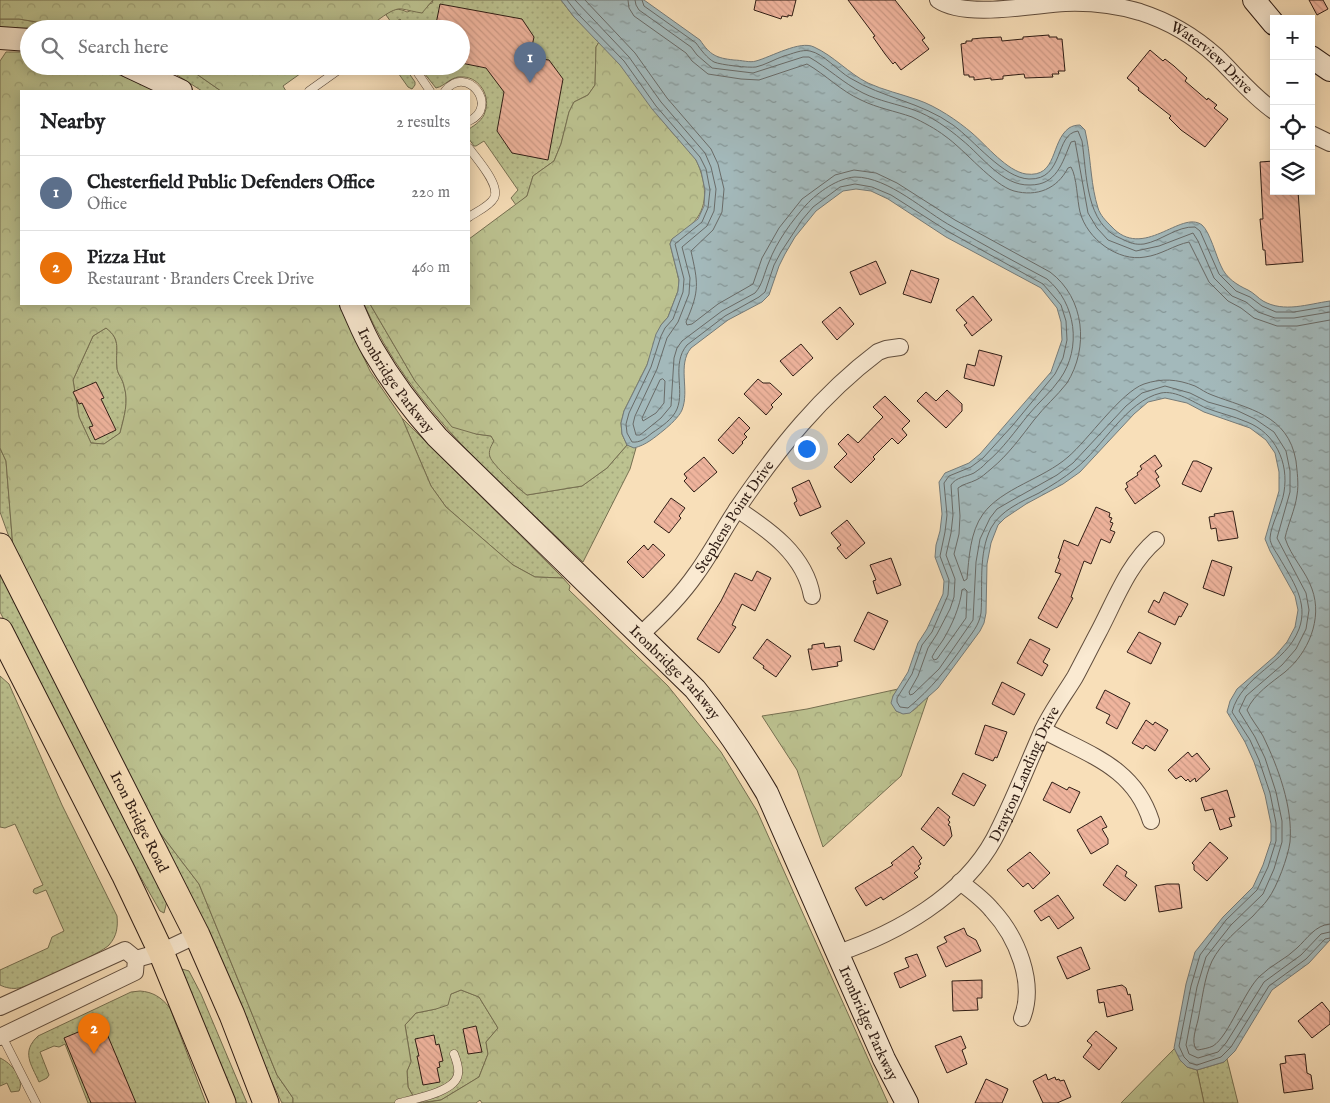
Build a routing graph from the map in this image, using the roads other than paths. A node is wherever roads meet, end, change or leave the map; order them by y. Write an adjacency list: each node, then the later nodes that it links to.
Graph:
1 (938, 0): 15 (street, Waterview Drive)
2 (1254, 0): 3 (street)
3 (1270, 19)
4 (0, 38): 5 (street)
5 (20, 39)
6 (1315, 60): 7 (street)
7 (1330, 70)
8 (147, 75): 11 (street)
9 (331, 75): 12 (lane)
10 (420, 75): 13 (lane)
11 (179, 90)
12 (310, 90)
13 (429, 90)
14 (446, 90): 16 (lane)
15 (1270, 107)
16 (470, 120)
17 (1315, 136): 18 (street)
18 (1330, 143)
19 (470, 149): 20 (lane)
20 (470, 216)
21 (351, 305): 28 (street, Ironbridge Parkway)
22 (900, 347): 23 (street, Stephens Point Drive)
23 (737, 509): 26 (street); 28 (street, Stephens Point Drive)
24 (1156, 540): 30 (street, Drayton Landing Drive)
25 (0, 546): 33 (main road, Iron Bridge Road)
26 (812, 596)
27 (0, 631): 29 (main road)
28 (640, 635): 35 (street, Ironbridge Parkway)
29 (6, 656): 34 (main road)
30 (1043, 730): 31 (street); 32 (street, Drayton Landing Drive)
31 (1151, 821)
32 (960, 882): 35 (street, Drayton Landing Drive); 38 (street)
33 (197, 935): 34 (street); 43 (main road, Iron Bridge Road)
34 (161, 952): 36 (street); 42 (main road)
35 (838, 953): 45 (street, Ironbridge Parkway)
36 (136, 959): 37 (street); 39 (street)
37 (0, 1007)
38 (1022, 1018)
39 (1, 1036): 41 (lane)
40 (454, 1054): 44 (lane)
41 (36, 1103)
42 (223, 1103)
43 (266, 1103)
44 (399, 1103)
45 (907, 1103)

